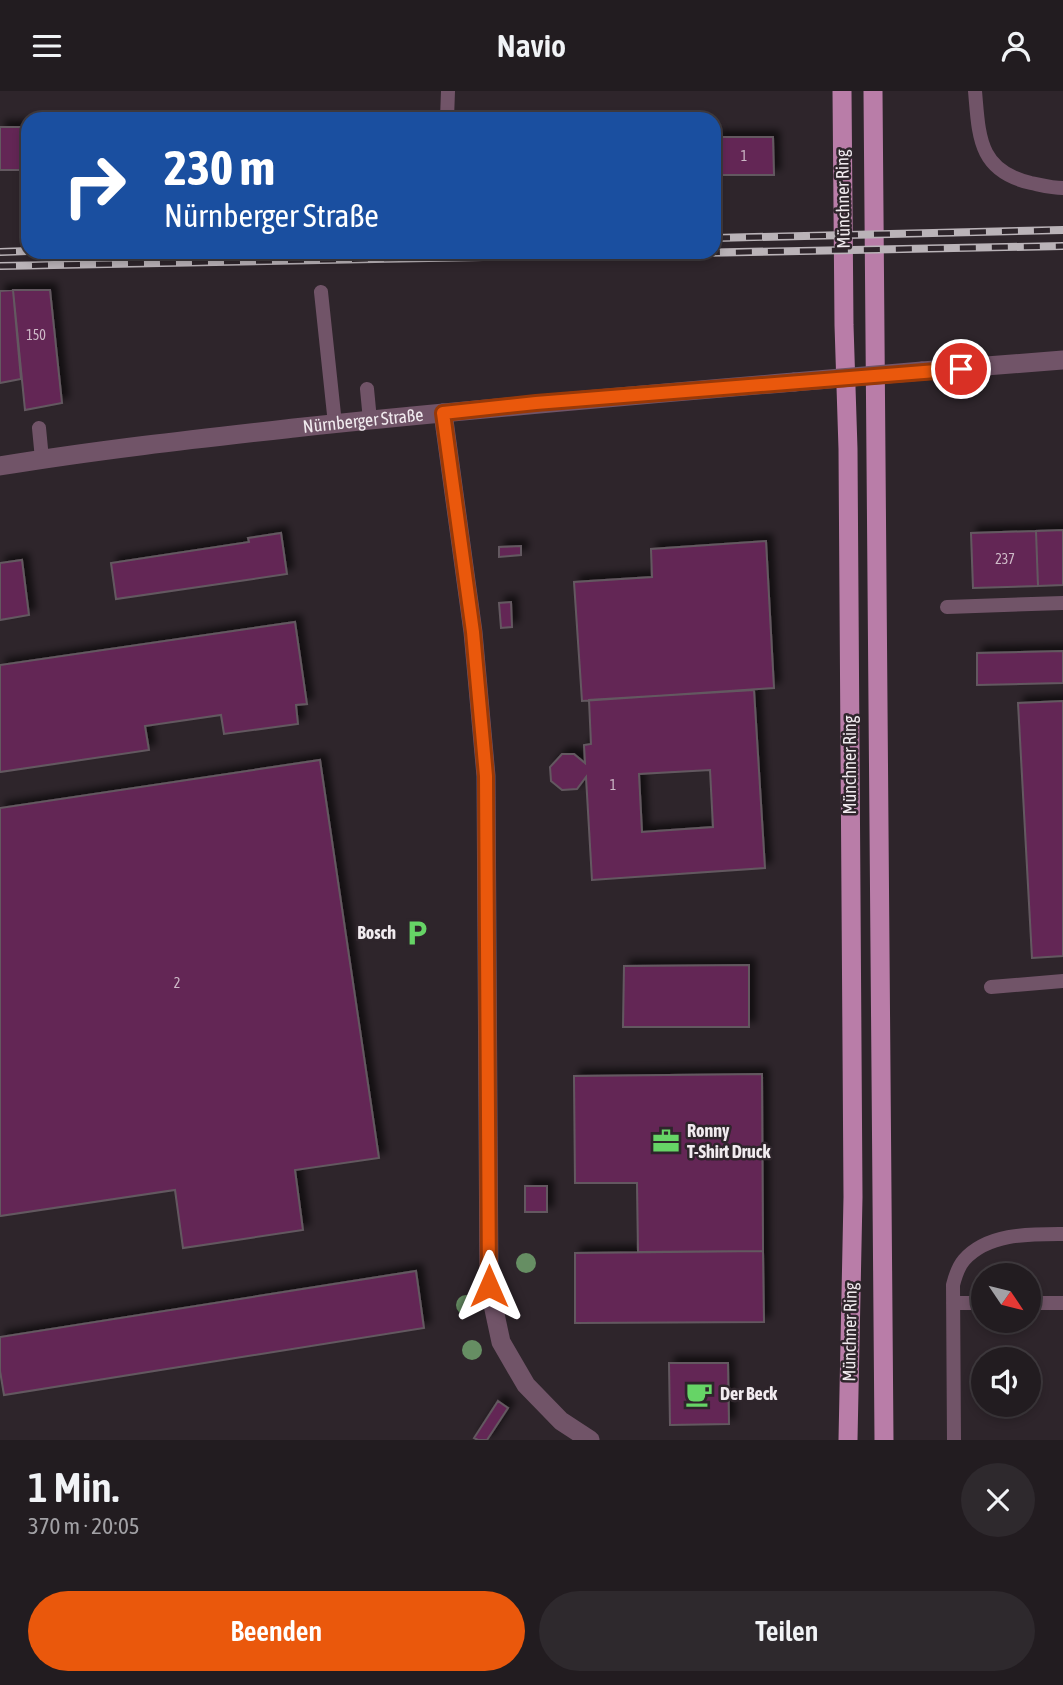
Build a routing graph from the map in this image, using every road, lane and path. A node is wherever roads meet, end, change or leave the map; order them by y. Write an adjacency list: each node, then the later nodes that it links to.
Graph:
1 (448, 91): 5 (lane)
2 (842, 91): 26 (main road, Münchner Ring)
3 (873, 91): 27 (main road, Münchner Ring)
4 (975, 91): 6 (lane)
5 (447, 112)
6 (1063, 188)
7 (321, 292): 12 (lane)
8 (1063, 360): 10 (street, Nürnberger Straße, bridge)
9 (367, 389): 11 (lane)
10 (443, 413): 11 (street, Nürnberger Straße); 25 (street)
11 (370, 420): 12 (street, Nürnberger Straße)
12 (335, 424): 14 (street, Nürnberger Straße)
13 (39, 428): 14 (lane)
14 (42, 459): 15 (street, Nürnberger Straße)
15 (0, 465)
16 (1063, 603): 17 (lane)
17 (947, 607)
18 (1063, 981): 19 (lane)
19 (991, 987)
20 (1063, 1234): 21 (lane)
21 (953, 1303): 22 (lane); 28 (lane)
22 (971, 1303)
23 (1041, 1303): 24 (lane)
24 (1063, 1303)
25 (590, 1440)
26 (848, 1440)
27 (884, 1440)
28 (954, 1440)

